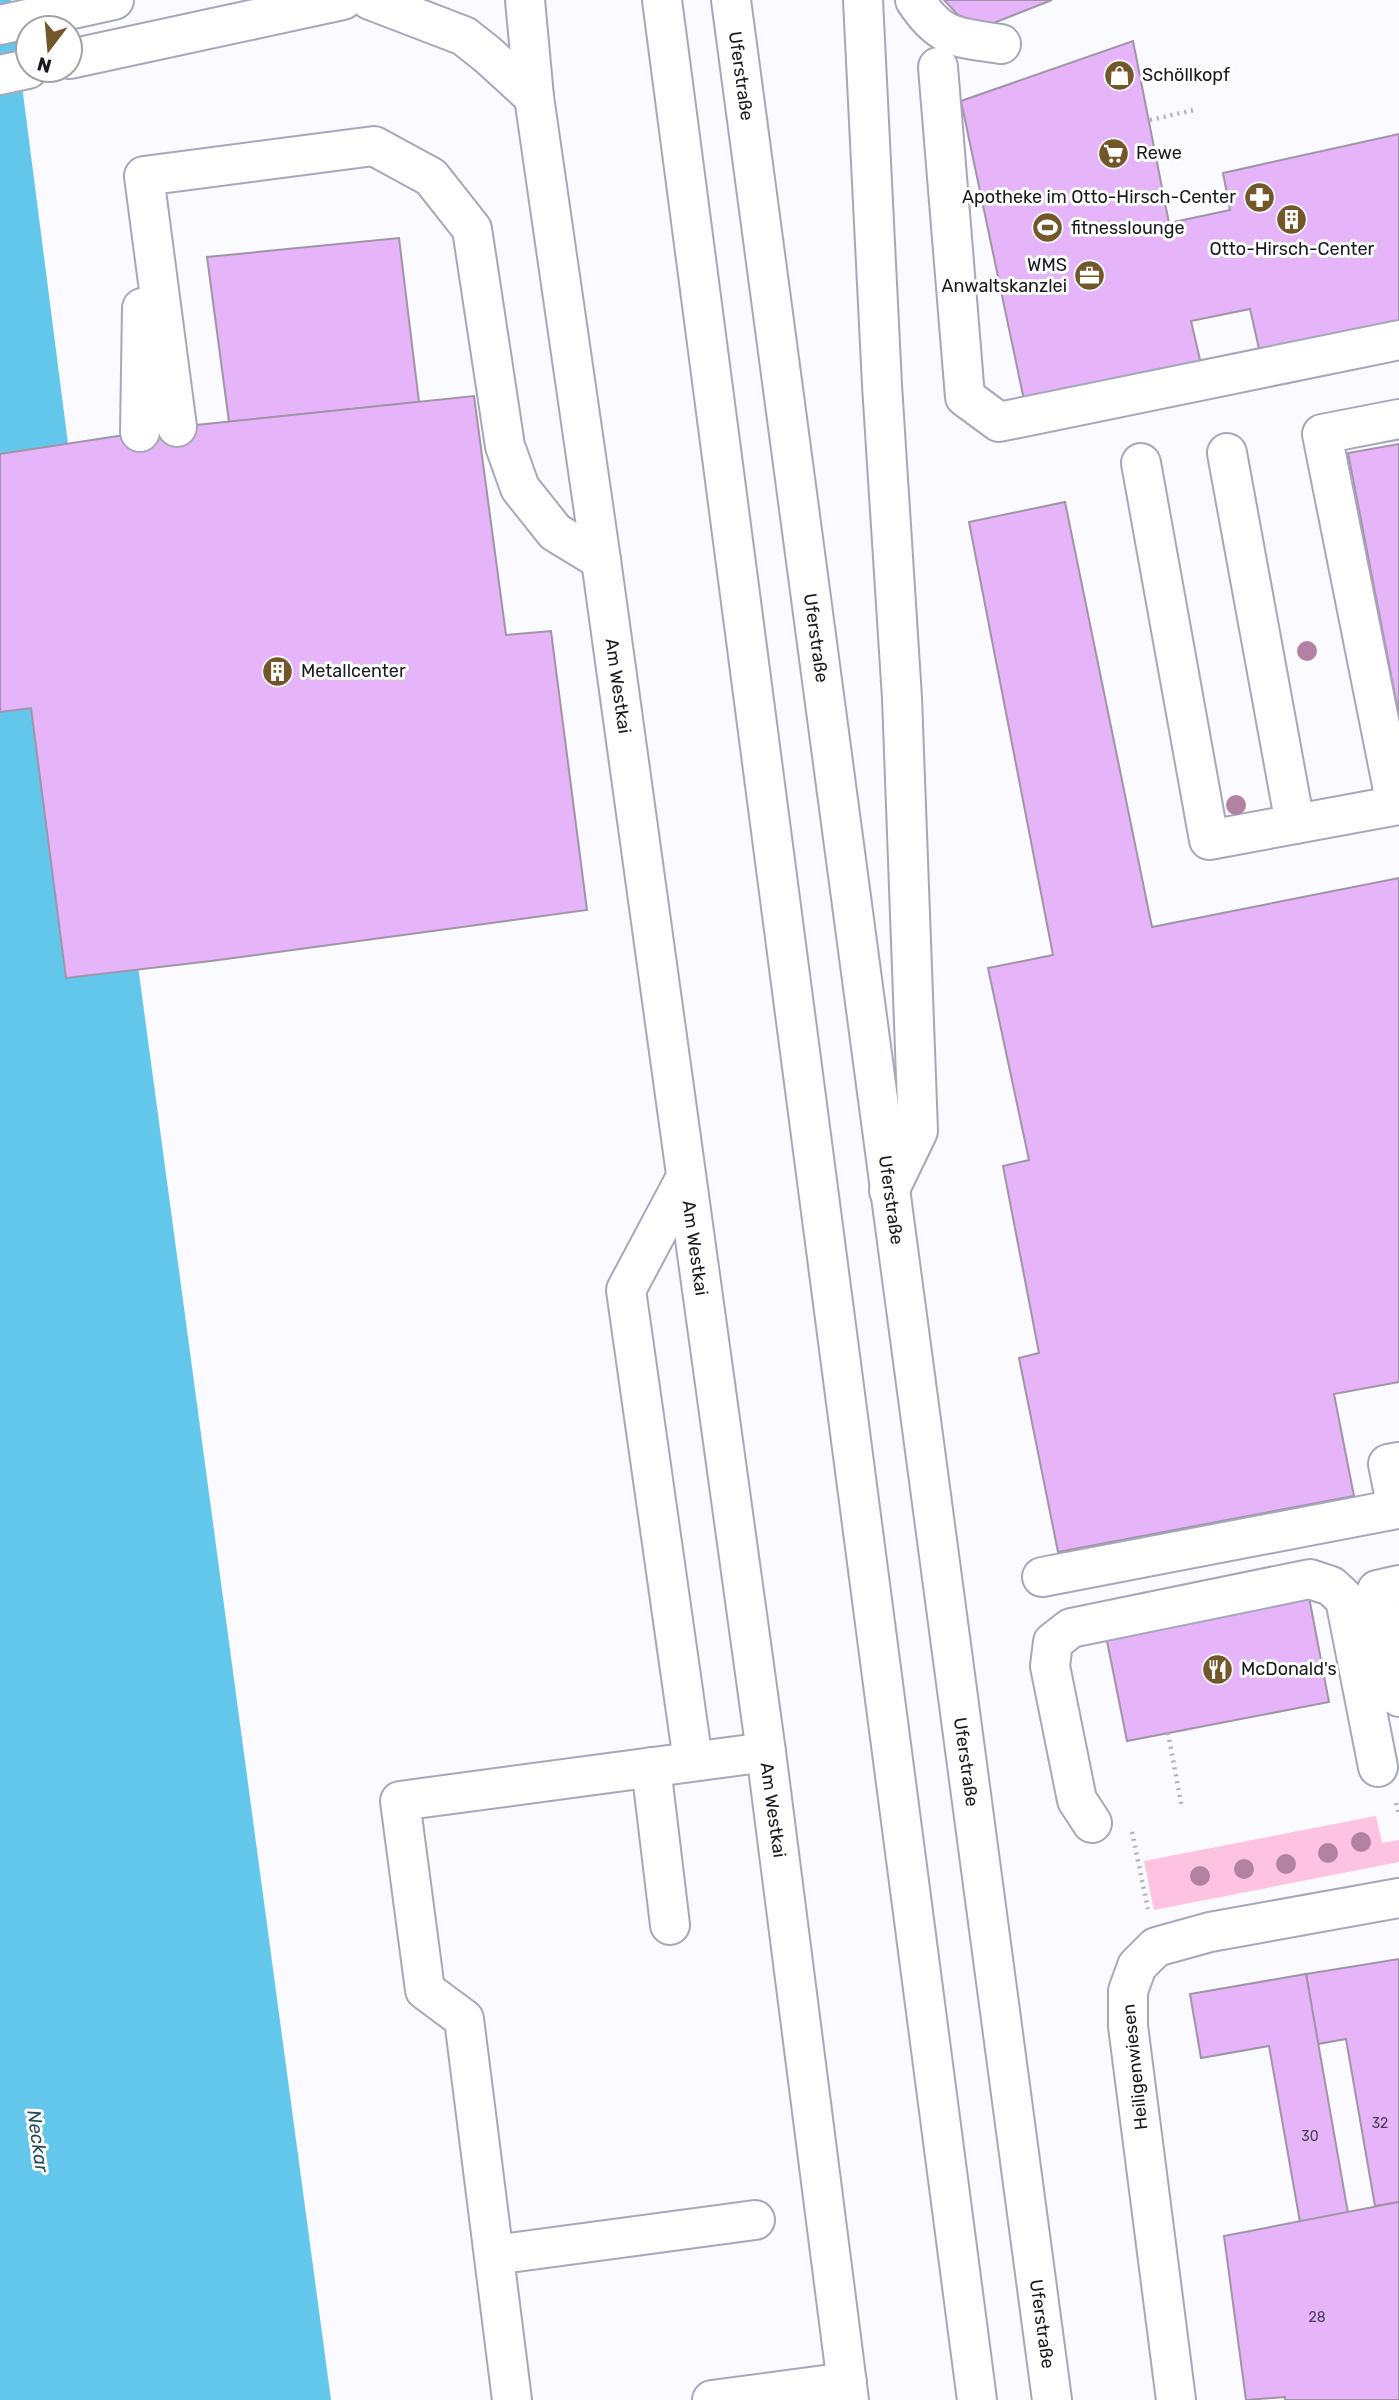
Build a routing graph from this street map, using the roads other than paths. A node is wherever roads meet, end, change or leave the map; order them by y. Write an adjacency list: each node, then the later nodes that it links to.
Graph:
1 (114, 0): 9 (main road)
2 (343, 0): 11 (main road)
3 (370, 0): 13 (main road)
4 (525, 0): 13 (main road, Am Westkai)
5 (662, 0): 40 (main road)
6 (731, 0): 23 (main road, Uferstraße)
7 (863, 0): 23 (main road)
8 (915, 0): 10 (main road)
9 (0, 25)
10 (1001, 44)
11 (84, 56)
12 (938, 67): 14 (main road)
13 (534, 97): 19 (main road, Am Westkai)
14 (1399, 340)
15 (1399, 419): 20 (main road)
16 (159, 429): 19 (main road)
17 (1227, 453): 21 (main road)
18 (1141, 463): 21 (main road)
19 (601, 560): 22 (main road, Am Westkai)
20 (1398, 805): 21 (main road)
21 (1295, 824)
22 (685, 1179): 28 (main road, Am Westkai); 29 (main road)
23 (889, 1191): 41 (main road, Uferstraße)
24 (1399, 1462): 25 (main road)
25 (1042, 1577)
26 (1399, 1585): 27 (main road)
27 (1399, 1697)
28 (766, 1752): 29 (main road); 37 (main road, Am Westkai)
29 (692, 1761): 30 (main road)
30 (651, 1767): 34 (main road); 36 (main road)
31 (1378, 1767): 32 (main road)
32 (1092, 1823)
33 (1399, 1898): 42 (main road, Heiligenwiesen)
34 (670, 1925)
35 (755, 2220): 36 (main road)
36 (494, 2255): 38 (main road)
37 (848, 2391): 39 (main road)
38 (512, 2400)
39 (712, 2400)
40 (977, 2400)
41 (1052, 2400)
42 (1176, 2400)

